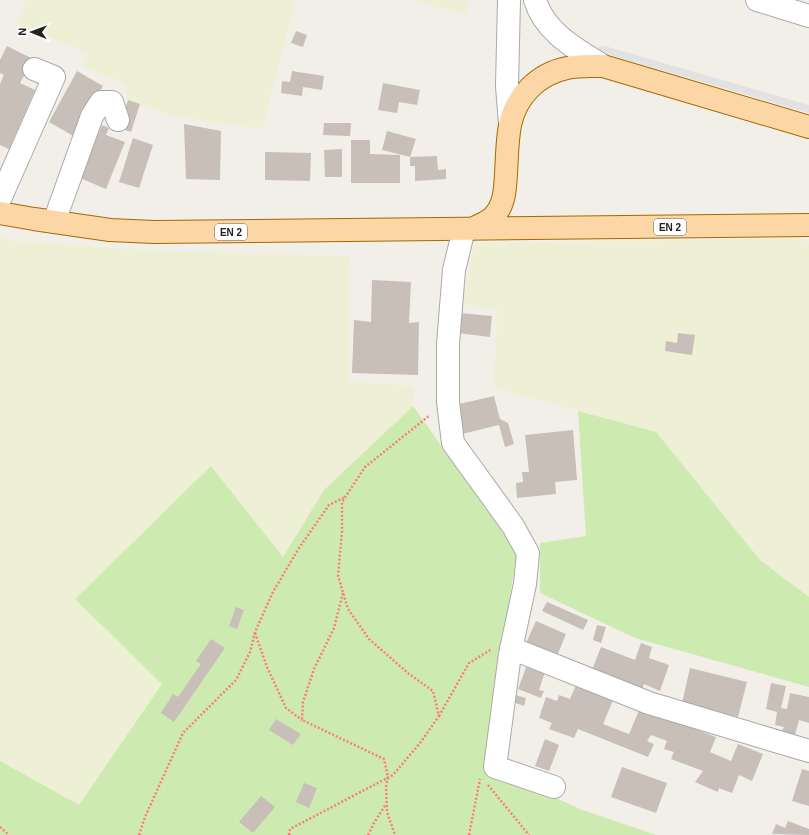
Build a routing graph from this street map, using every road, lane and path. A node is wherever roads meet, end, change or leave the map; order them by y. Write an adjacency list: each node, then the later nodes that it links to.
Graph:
1 (509, 0): 8 (street)
2 (535, 0): 5 (street)
3 (757, 0): 4 (street)
4 (809, 16)
5 (603, 66): 8 (main road); 9 (main road)
6 (34, 69): 11 (street)
7 (118, 120): 13 (street)
8 (510, 124): 10 (main road)
9 (809, 127)
10 (504, 195): 15 (main road); 16 (main road)
11 (0, 199)
12 (0, 213): 13 (main road, EN 2)
13 (54, 222): 16 (main road, EN 2)
14 (809, 225): 15 (main road, EN 2)
15 (532, 228): 16 (main road, EN 2)
16 (468, 229): 17 (street)
17 (448, 397): 18 (path); 21 (street)
18 (347, 495): 19 (path); 20 (path)
19 (343, 592): 22 (path); 23 (path)
20 (255, 632): 23 (path); 32 (path)
21 (512, 644): 22 (path); 24 (street); 25 (street)
22 (439, 716): 26 (path)
23 (302, 720): 26 (path)
24 (809, 751)
25 (496, 756): 28 (street); 36 (path)
26 (388, 777): 29 (path); 33 (path)
27 (487, 785): 37 (path)
28 (554, 787)
29 (386, 804): 34 (path); 35 (path)
30 (0, 827): 31 (path)
31 (9, 835)
32 (139, 835)
33 (289, 835)
34 (368, 835)
35 (395, 835)
36 (469, 835)
37 (529, 835)

